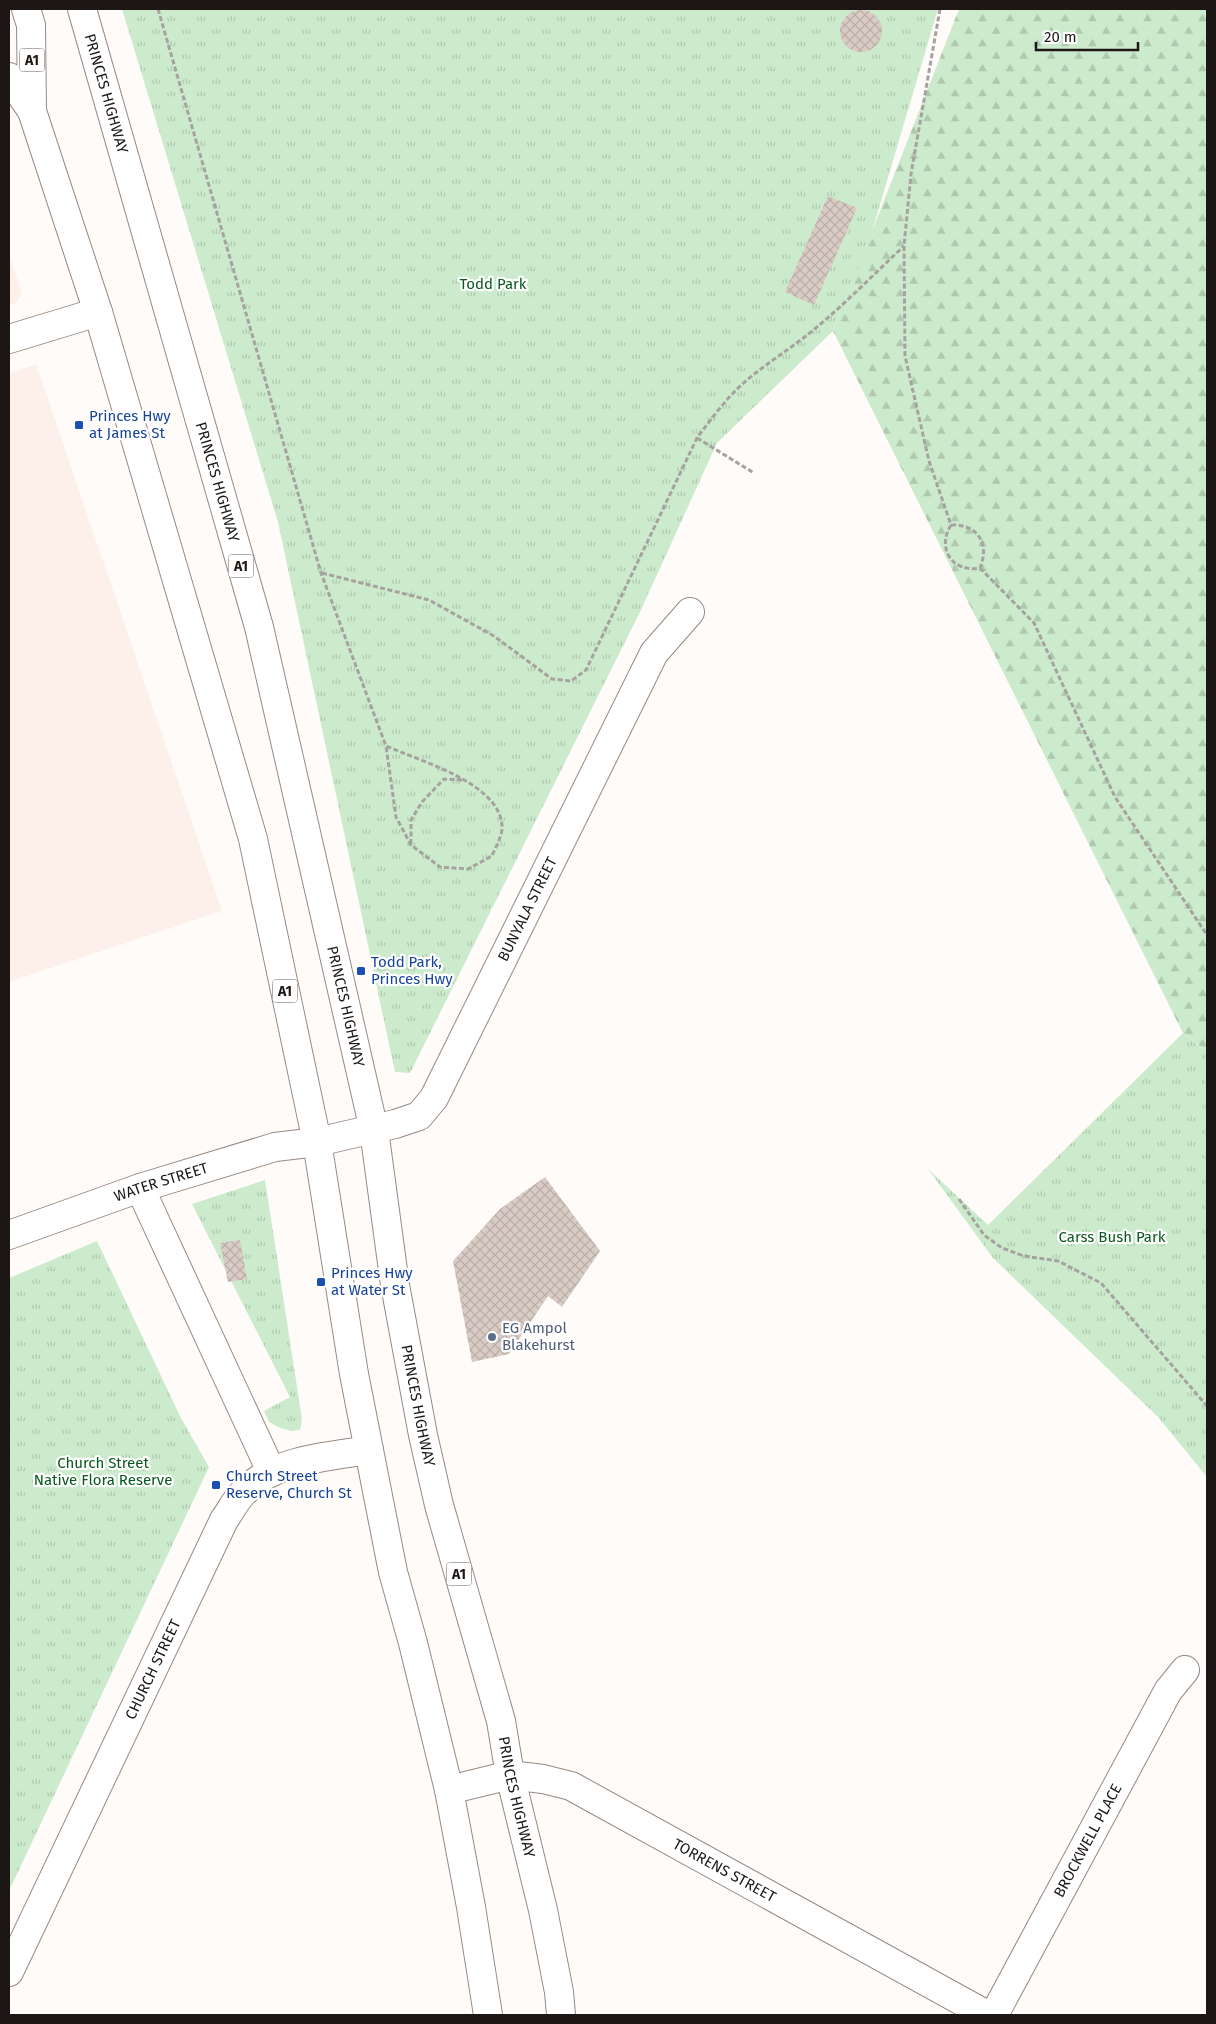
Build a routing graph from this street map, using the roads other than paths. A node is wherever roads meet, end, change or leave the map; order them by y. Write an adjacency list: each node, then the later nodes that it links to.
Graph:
1 (26, 9): 4 (main road, A1)
2 (82, 9): 8 (main road, PRINCES HIGHWAY / A1)
3 (9, 77): 4 (main road)
4 (32, 111): 5 (main road, A1)
5 (98, 312): 6 (main road); 9 (main road, A1)
6 (9, 339)
7 (690, 612): 8 (main road, BUNYALA STREET)
8 (374, 1130): 9 (main road, BUNYALA STREET); 15 (main road, PRINCES HIGHWAY / A1)
9 (317, 1142): 10 (main road, WATER STREET); 12 (main road, A1)
10 (140, 1188): 11 (main road, WATER STREET); 13 (main road)
11 (9, 1235)
12 (369, 1450): 13 (main road, CHURCH STREET); 16 (main road, A1)
13 (271, 1471): 17 (main road, CHURCH STREET)
14 (1185, 1670): 21 (main road, BROCKWELL PLACE)
15 (510, 1775): 16 (main road, TORRENS STREET); 19 (main road, PRINCES HIGHWAY / A1); 20 (main road, TORRENS STREET)
16 (449, 1790): 18 (main road, A1)
17 (9, 1972)
18 (488, 2015)
19 (561, 2015)
20 (988, 2015)
21 (994, 2015)

